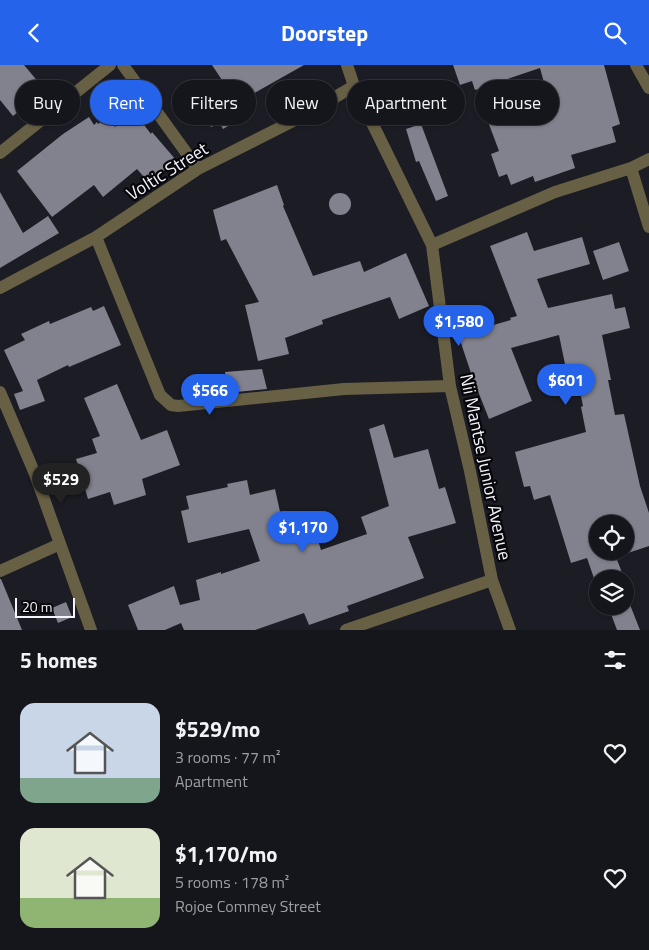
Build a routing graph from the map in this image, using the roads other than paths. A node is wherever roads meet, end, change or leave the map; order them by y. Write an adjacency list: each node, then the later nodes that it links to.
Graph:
1 (110, 65): 9 (street)
2 (124, 65): 12 (street)
3 (347, 65): 5 (street, Nii Mantse Junior Avenue)
4 (636, 65): 6 (street)
5 (352, 80)
6 (649, 88)
7 (347, 90): 12 (street, Voltic Street)
8 (373, 125): 15 (street, Nii Mantse Junior Avenue)
9 (0, 153)
10 (649, 159): 11 (street)
11 (631, 168): 13 (street); 15 (street)
12 (198, 169): 14 (street, Voltic Street)
13 (649, 227)
14 (96, 237): 16 (street, Voltic Street); 17 (street)
15 (432, 245): 17 (street, Nii Mantse Junior Avenue)
16 (0, 288)
17 (450, 386): 21 (street, Nii Mantse Junior Avenue)
18 (0, 393): 19 (street)
19 (60, 544): 20 (street); 22 (street)
20 (0, 571)
21 (492, 580): 23 (street); 24 (street, Nii Mantse Junior Avenue)
22 (91, 630)
23 (346, 630)
24 (510, 630)

